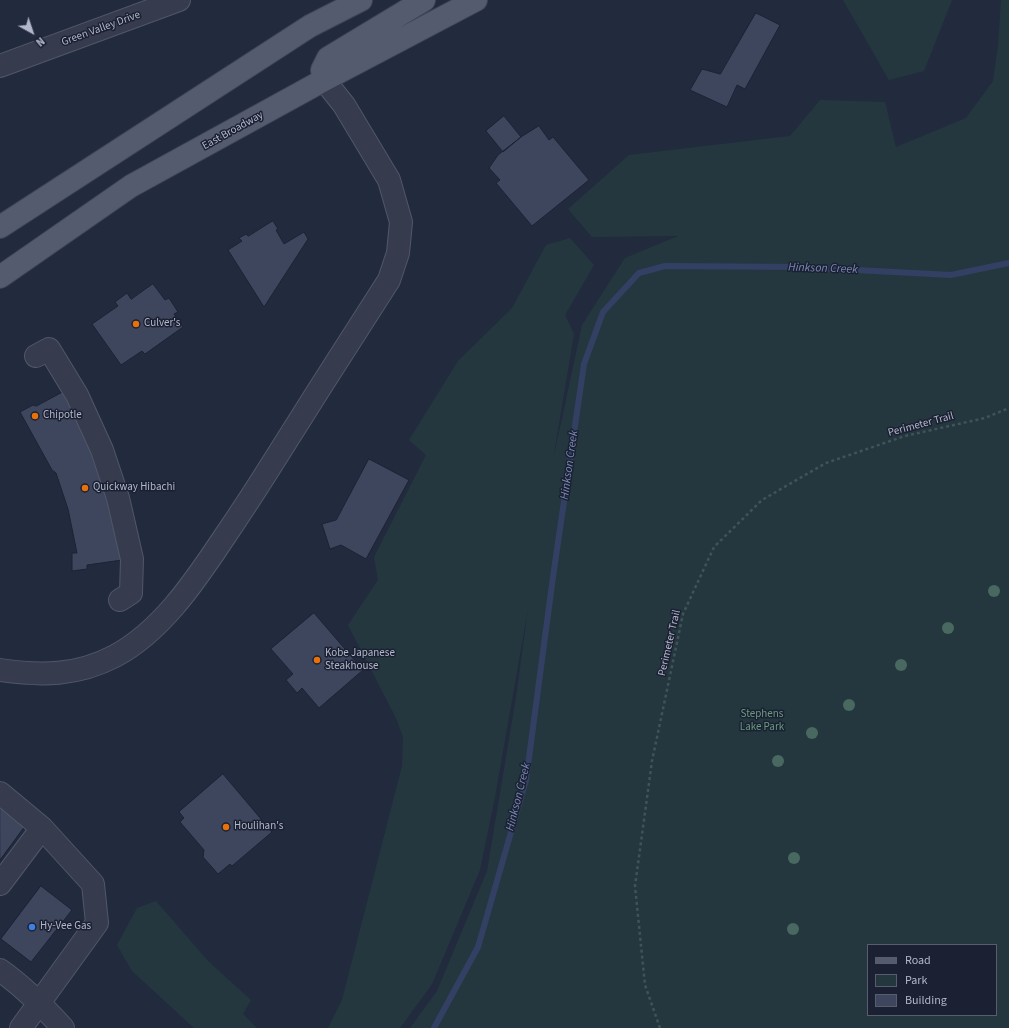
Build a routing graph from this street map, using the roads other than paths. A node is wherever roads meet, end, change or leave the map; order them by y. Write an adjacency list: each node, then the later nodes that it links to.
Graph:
1 (179, 0): 5 (street, Green Valley Drive)
2 (361, 0): 7 (main road)
3 (424, 0): 6 (main road)
4 (476, 0): 6 (main road, East Broadway)
5 (0, 66)
6 (324, 80): 8 (main road, East Broadway); 11 (street)
7 (0, 227)
8 (0, 277)
9 (36, 356): 10 (street)
10 (120, 600)
11 (0, 670)
12 (0, 793): 13 (street)
13 (42, 828): 14 (street); 16 (street)
14 (0, 884)
15 (0, 970): 16 (street)
16 (40, 1003): 17 (street); 18 (street)
17 (21, 1028)
18 (63, 1028)

